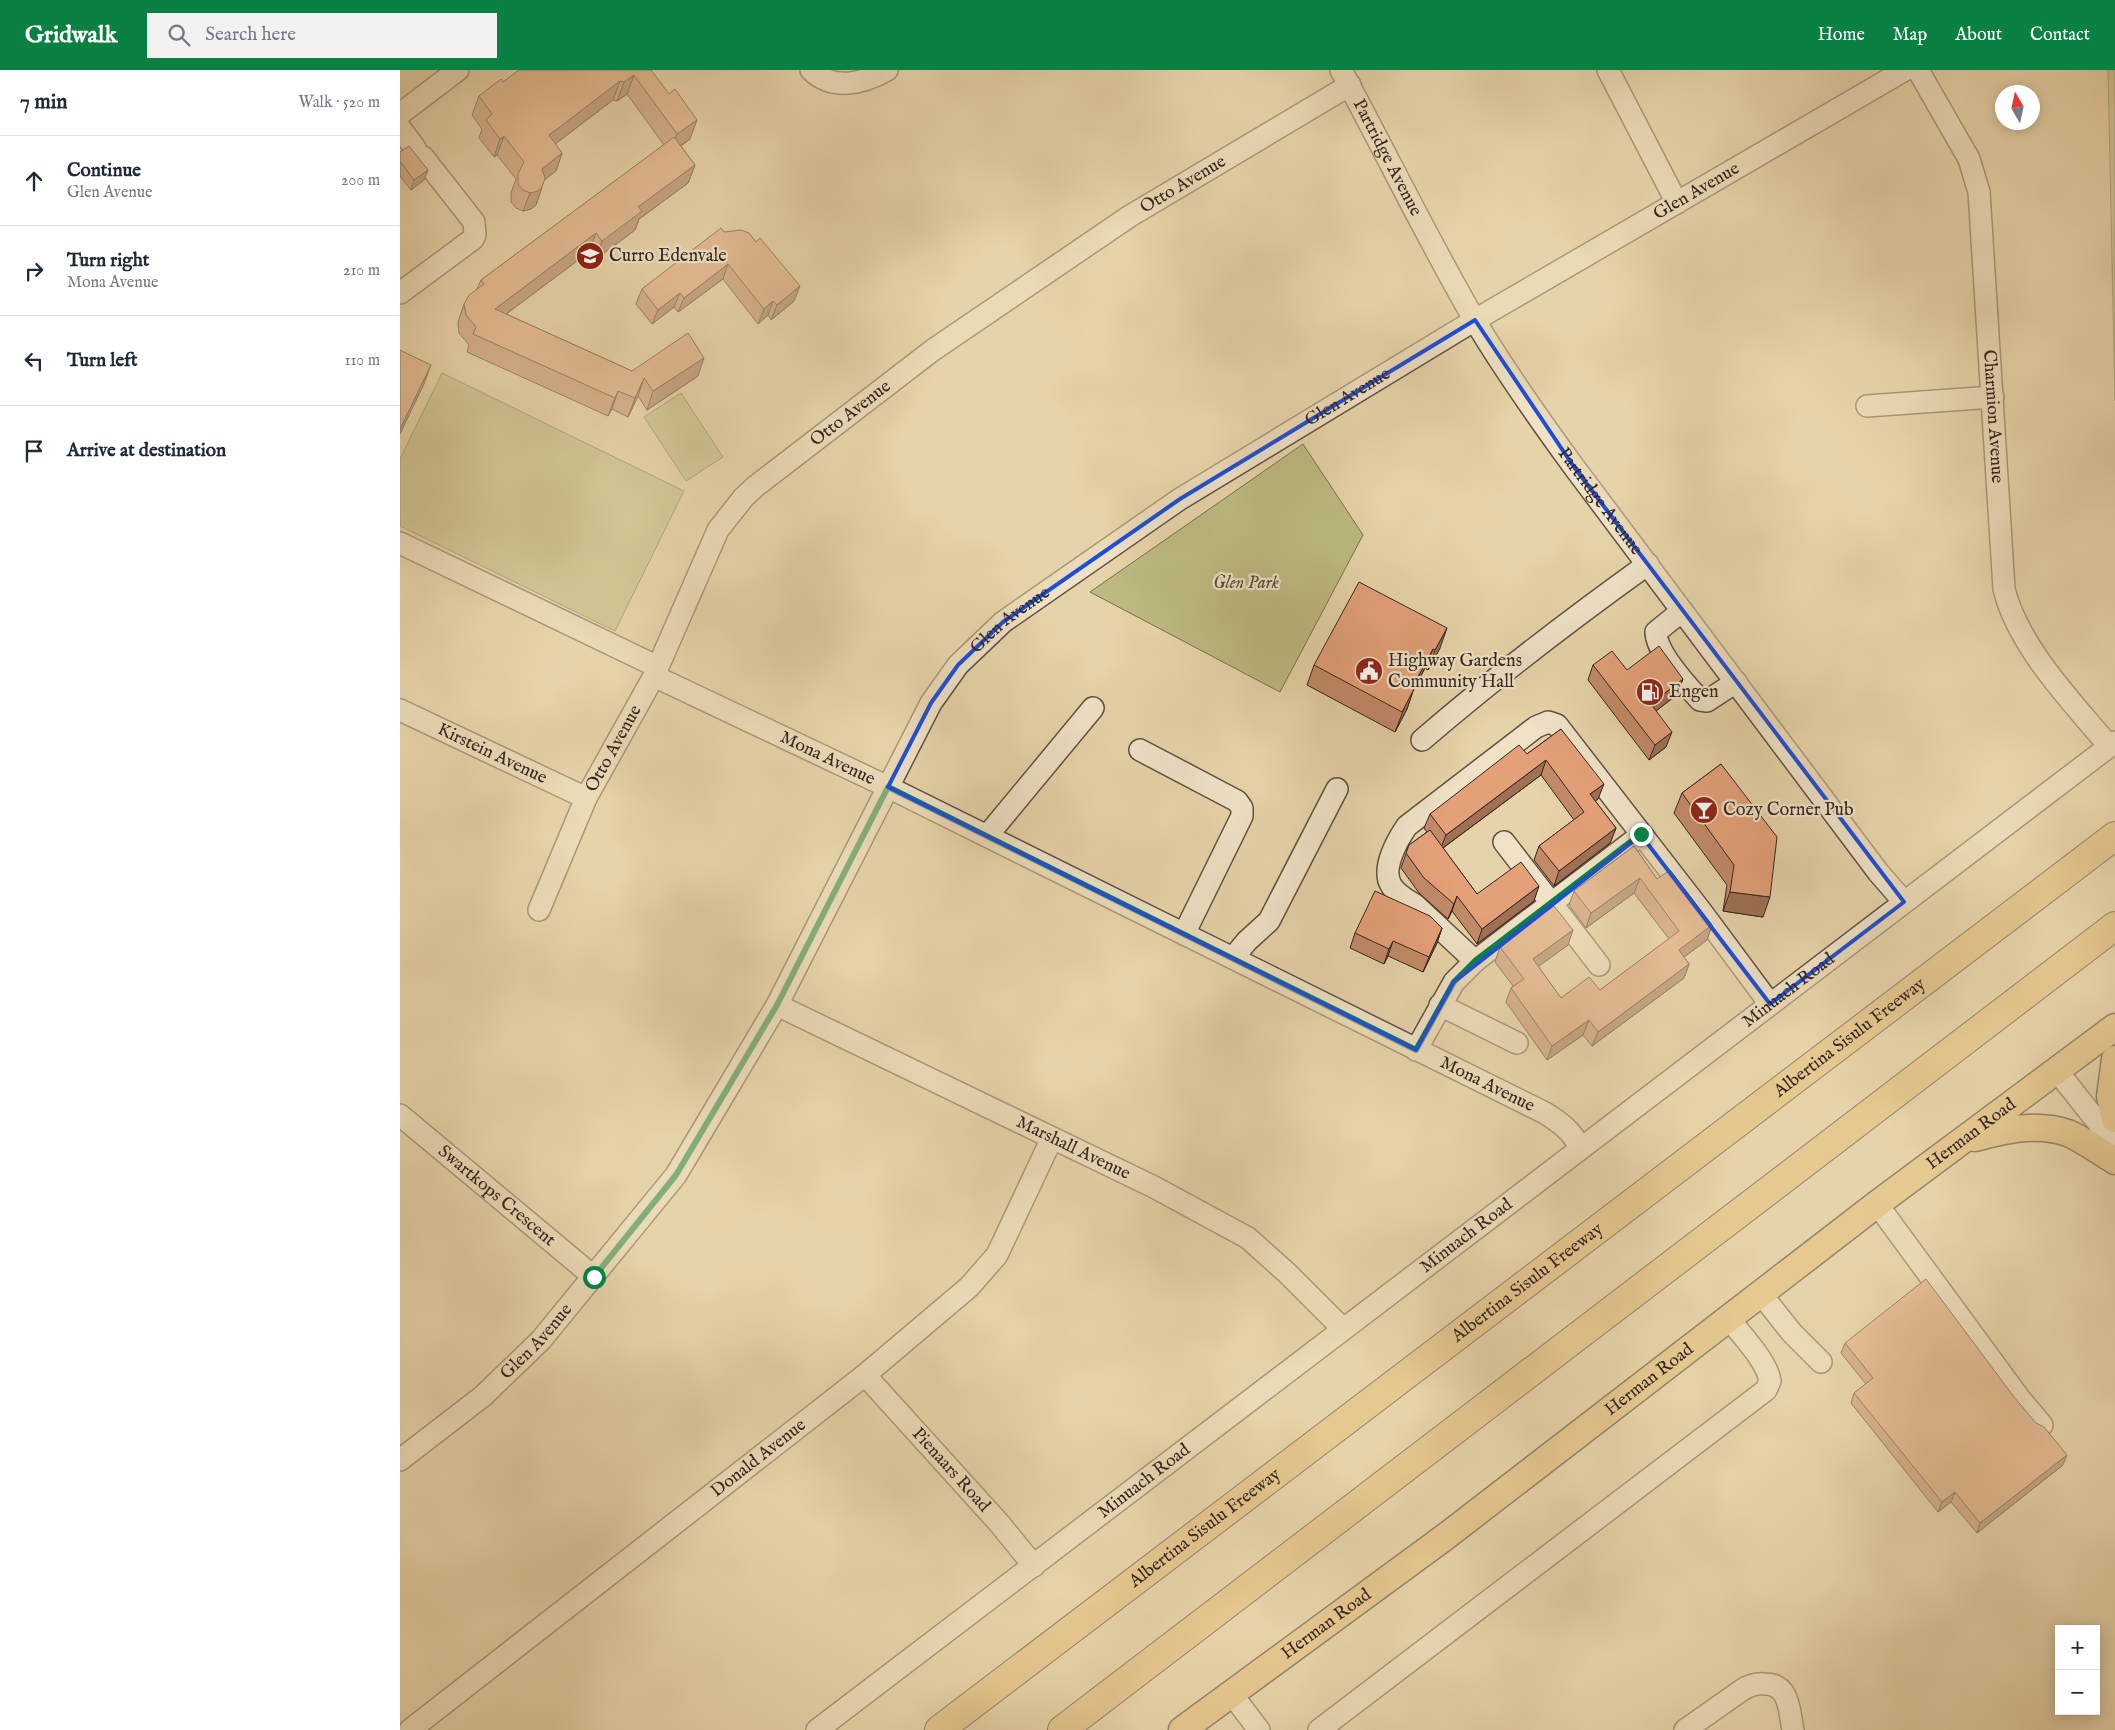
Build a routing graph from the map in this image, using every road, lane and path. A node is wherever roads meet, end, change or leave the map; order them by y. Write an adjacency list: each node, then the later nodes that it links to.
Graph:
1 (458, 70): 8 (street)
2 (811, 70): 3 (street)
3 (887, 70)
4 (1608, 70): 10 (street)
5 (1905, 70): 10 (street, Glen Avenue)
6 (1918, 70): 13 (street, Charmion Avenue)
7 (1346, 78): 12 (street, Partridge Avenue); 18 (street, Otto Avenue)
8 (400, 114)
9 (400, 128): 11 (street)
10 (1677, 203): 12 (street, Glen Avenue)
11 (400, 293)
12 (1475, 320): 16 (street, Partridge Avenue); 25 (street, Glen Avenue)
13 (1992, 397): 14 (street); 23 (street, Charmion Avenue)
14 (1867, 406)
15 (400, 543): 18 (street, Mona Avenue)
16 (1648, 564): 17 (street, Partridge Avenue); 22 (street)
17 (1682, 611): 19 (street, Partridge Avenue); 19 (street)
18 (656, 671): 25 (street, Mona Avenue); 27 (street, Otto Avenue)
19 (1736, 682): 33 (street, Partridge Avenue)
20 (1093, 708): 29 (street)
21 (400, 710): 27 (street, Kirstein Avenue)
22 (1422, 740)
23 (2112, 744): 33 (street, Minuach Road)
24 (1140, 750): 36 (street)
25 (888, 787): 29 (street, Mona Avenue); 41 (street, Glen Avenue)
26 (1337, 789): 37 (street)
27 (586, 798): 34 (street, Otto Avenue)
28 (1641, 834): 32 (street); 38 (street); 40 (street)
29 (987, 836): 36 (street, Mona Avenue)
30 (2115, 836): 68 (highway, Albertina Sisulu Freeway)
31 (1504, 842): 32 (street)
32 (1552, 902): 38 (street); 39 (street)
33 (1904, 902): 40 (street, Minuach Road)
34 (539, 910)
35 (2115, 926): 69 (highway)
36 (1184, 934): 37 (street, Mona Avenue)
37 (1233, 958): 45 (street, Mona Avenue)
38 (1475, 961): 42 (street)
39 (1599, 965)
40 (1770, 1004): 53 (street, Minuach Road)
41 (777, 1005): 50 (street, Marshall Avenue); 56 (street, Glen Avenue)
42 (1440, 1005): 44 (street); 45 (street)
43 (2115, 1027): 47 (main road, Herman Road)
44 (1517, 1043)
45 (1416, 1050): 53 (street, Mona Avenue)
46 (2115, 1059): 49 (main road)
47 (2057, 1071): 51 (main road, Herman Road); 52 (street)
48 (400, 1116): 56 (street, Swartkops Crescent)
49 (2115, 1119)
50 (1052, 1138): 59 (street, Marshall Avenue); 61 (street, Donald Avenue)
51 (1966, 1140): 54 (main road); 55 (main road, Herman Road)
52 (2115, 1144)
53 (1580, 1148): 59 (street, Minuach Road)
54 (2115, 1161)
55 (1877, 1204): 57 (main road, Herman Road); 62 (street)
56 (594, 1277): 63 (street, Glen Avenue)
57 (1762, 1294): 58 (main road, Herman Road); 60 (street)
58 (1730, 1320): 65 (main road, Herman Road); 72 (street)
59 (1343, 1329): 64 (street, Minuach Road)
60 (1821, 1362)
61 (865, 1375): 64 (street, Pienaars Road); 66 (street, Donald Avenue)
62 (2042, 1425)
63 (400, 1460)
64 (1034, 1566): 67 (street, Minuach Road)
65 (1231, 1693): 70 (main road, Herman Road); 71 (street)
66 (410, 1730)
67 (817, 1730)
68 (939, 1730)
69 (1062, 1730)
70 (1182, 1730)
71 (1259, 1730)
72 (1319, 1730)
73 (1685, 1730): 74 (street)
74 (1793, 1730)

